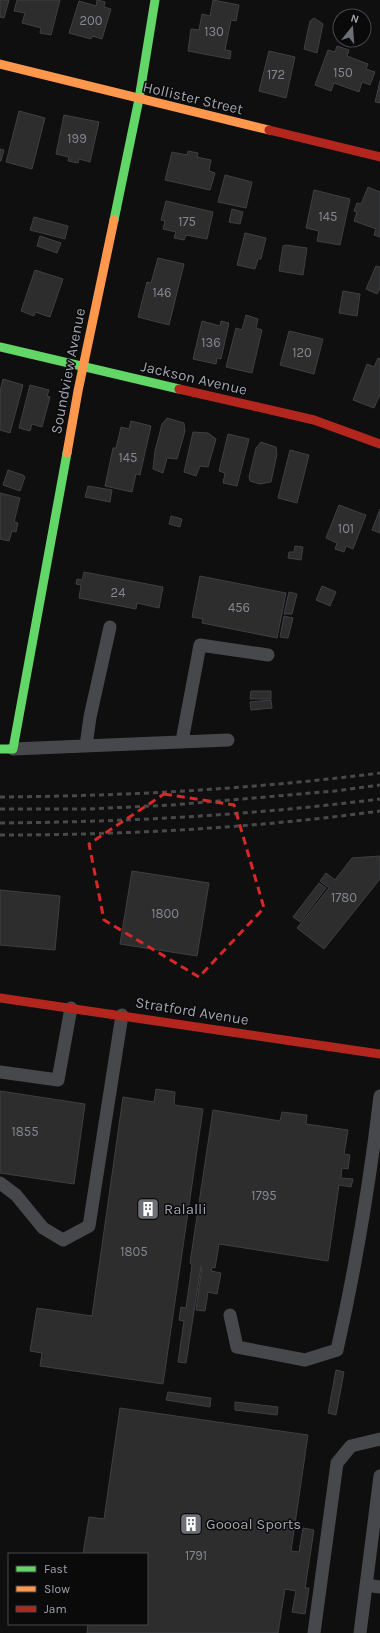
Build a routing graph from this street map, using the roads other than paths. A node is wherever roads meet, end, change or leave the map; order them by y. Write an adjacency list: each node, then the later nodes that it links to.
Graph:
1 (154, 0): 3 (street, Soundview Avenue)
2 (0, 64): 3 (street, Hollister Street)
3 (139, 100): 4 (street, Hollister Street); 6 (street, Soundview Avenue)
4 (380, 157)
5 (0, 347): 6 (street, Jackson Avenue)
6 (83, 366): 7 (street, Jackson Avenue); 13 (street, Soundview Avenue)
7 (380, 444)
8 (110, 627): 12 (lane)
9 (268, 655): 11 (lane)
10 (228, 740): 11 (lane)
11 (182, 741): 12 (lane)
12 (86, 746): 13 (lane)
13 (6, 749)
14 (0, 998): 15 (street, Stratford Avenue)
15 (71, 1008): 16 (street, Stratford Avenue); 18 (lane)
16 (122, 1015): 17 (street, Stratford Avenue); 20 (lane)
17 (380, 1054)
18 (0, 1072)
19 (380, 1096): 21 (lane)
20 (0, 1183)
21 (230, 1315)
22 (380, 1439): 26 (lane)
23 (380, 1476): 24 (lane)
24 (366, 1585): 25 (lane); 27 (lane)
25 (380, 1587)
26 (314, 1633)
27 (360, 1633)

